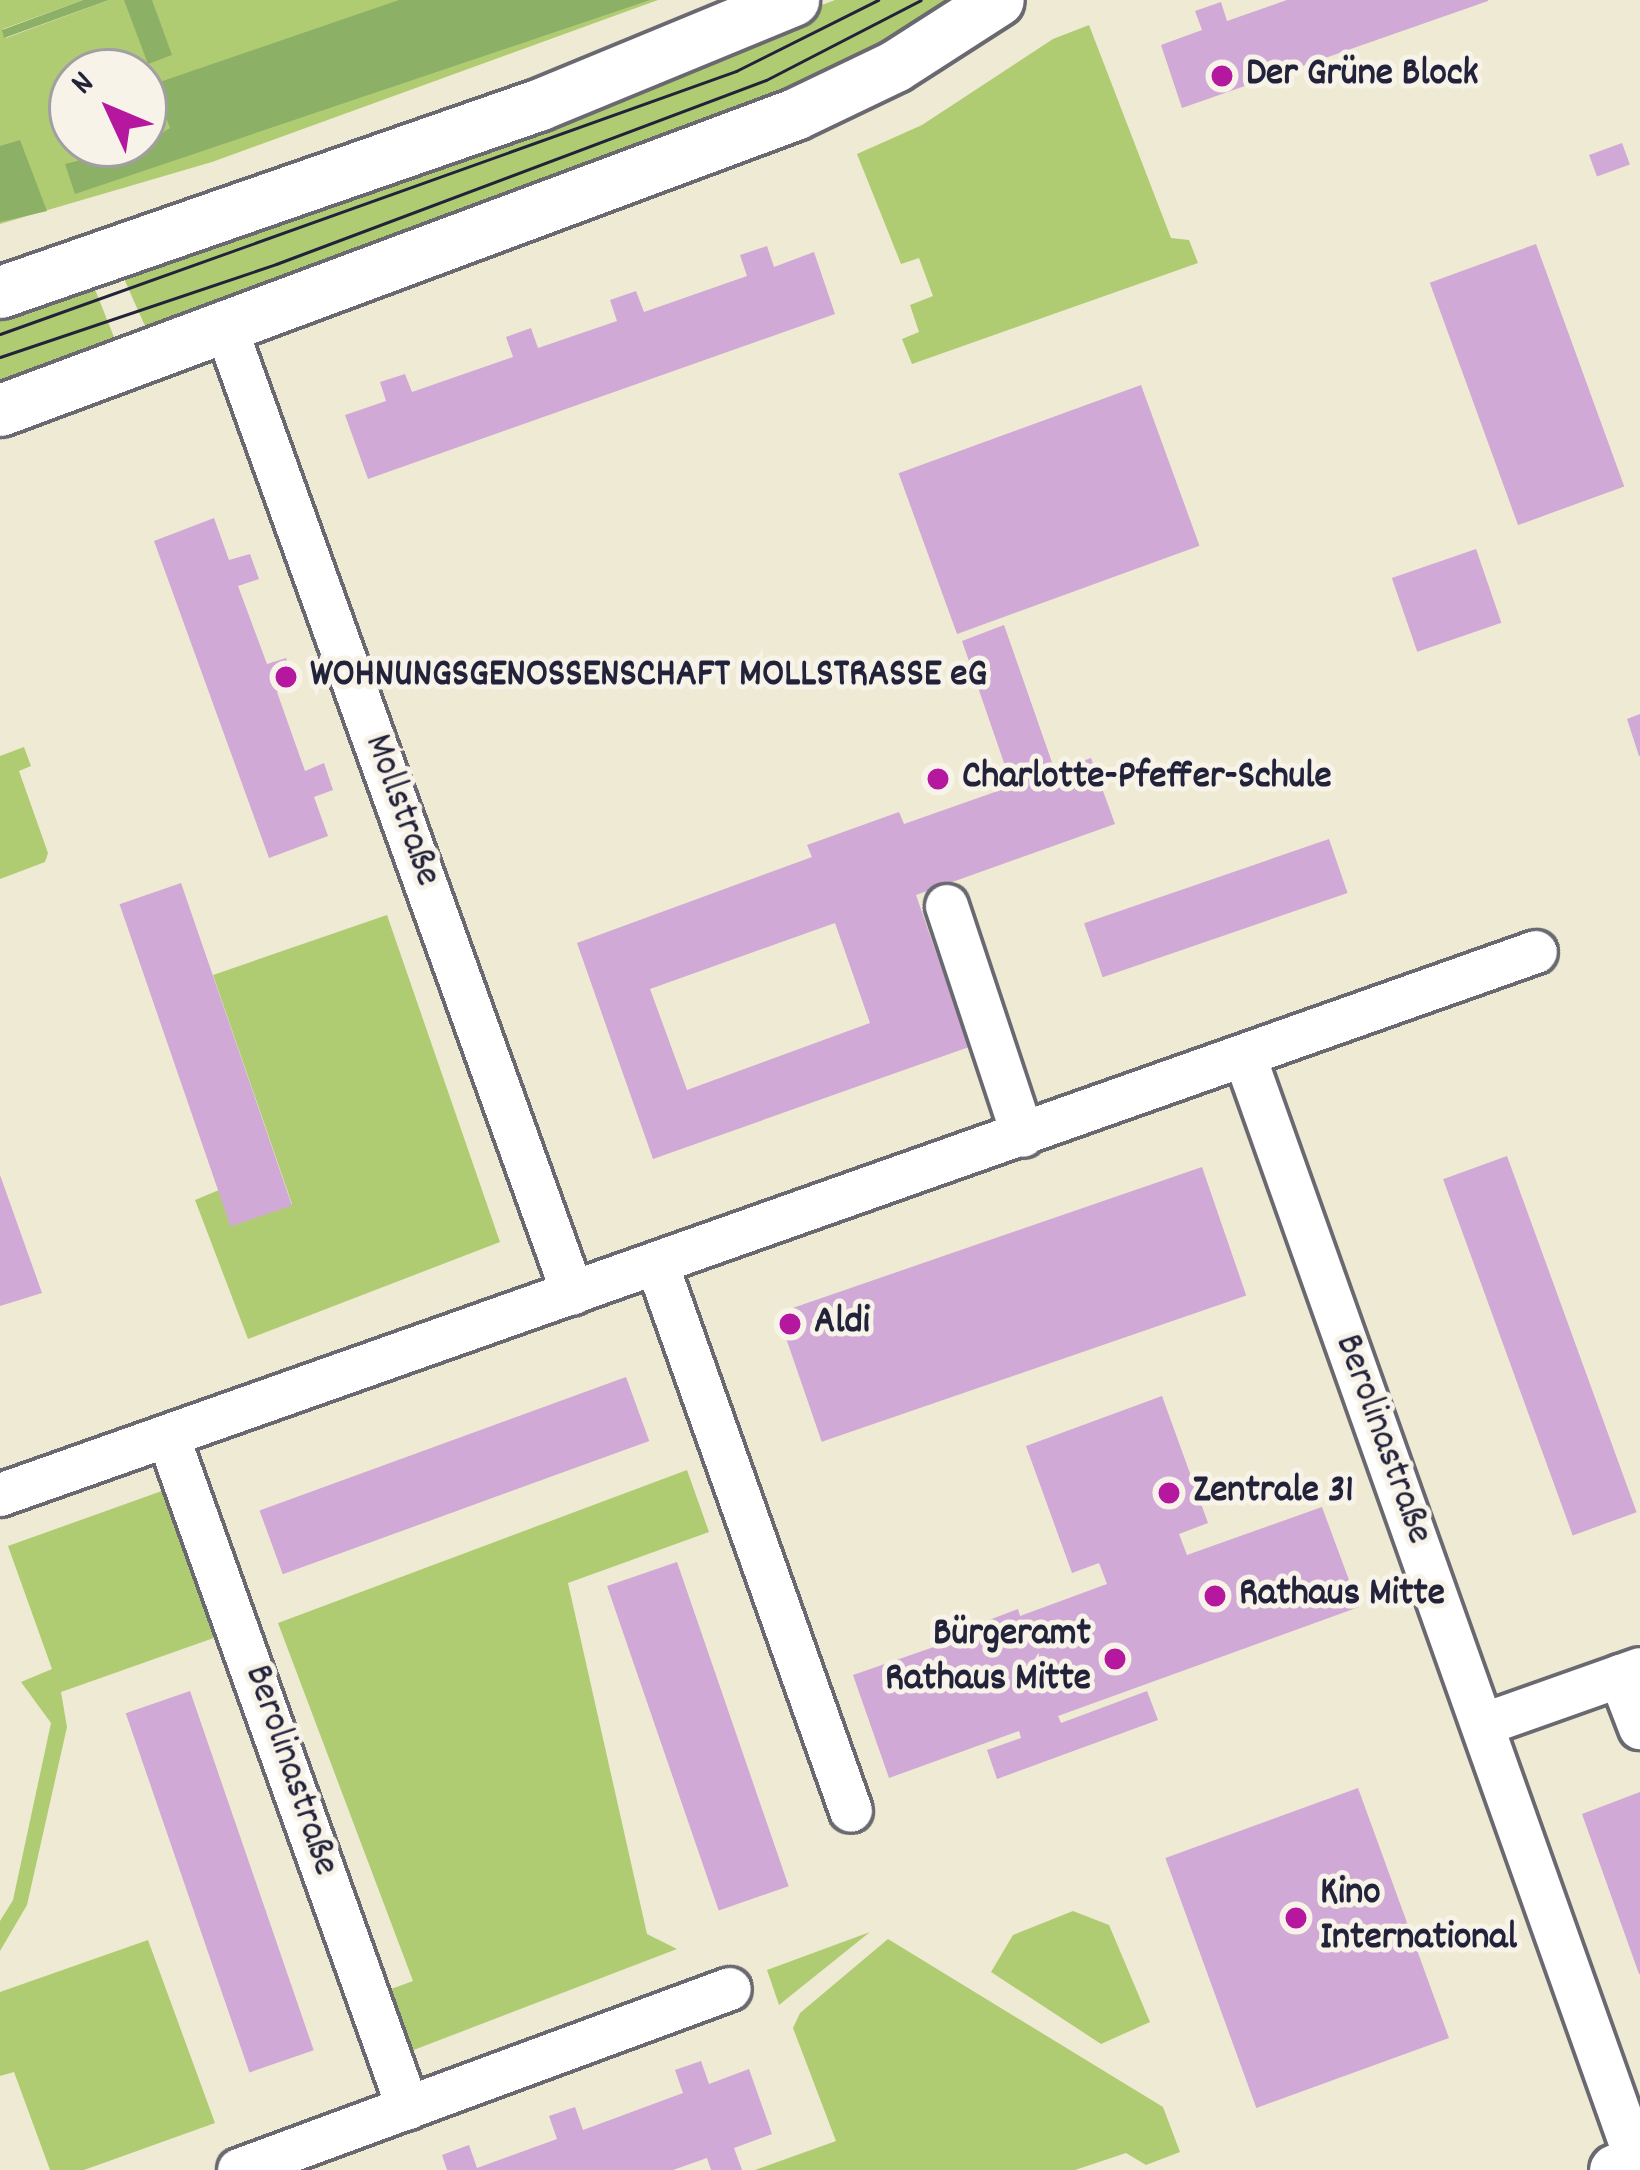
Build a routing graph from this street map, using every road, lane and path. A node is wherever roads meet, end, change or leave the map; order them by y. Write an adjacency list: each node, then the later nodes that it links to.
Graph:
1 (793, 0): 3 (main road)
2 (998, 0): 5 (main road)
3 (724, 16): 4 (main road)
4 (0, 292)
5 (226, 328): 6 (main road); 12 (street, Mollstraße)
6 (0, 410)
7 (947, 906): 10 (street)
8 (1536, 952): 9 (street)
9 (1245, 1057): 10 (street); 16 (street, Berolinastraße)
10 (1023, 1136): 11 (street)
11 (657, 1264): 12 (street); 18 (street)
12 (573, 1294): 13 (street)
13 (168, 1436): 14 (street); 20 (street, Berolinastraße)
14 (0, 1495)
15 (1630, 1672): 16 (street); 17 (street)
16 (1485, 1724): 21 (street, Berolinastraße)
17 (1640, 1728)
18 (851, 1811)
19 (730, 1988): 20 (street)
20 (408, 2108): 22 (street)
21 (1631, 2164)
22 (239, 2170)

